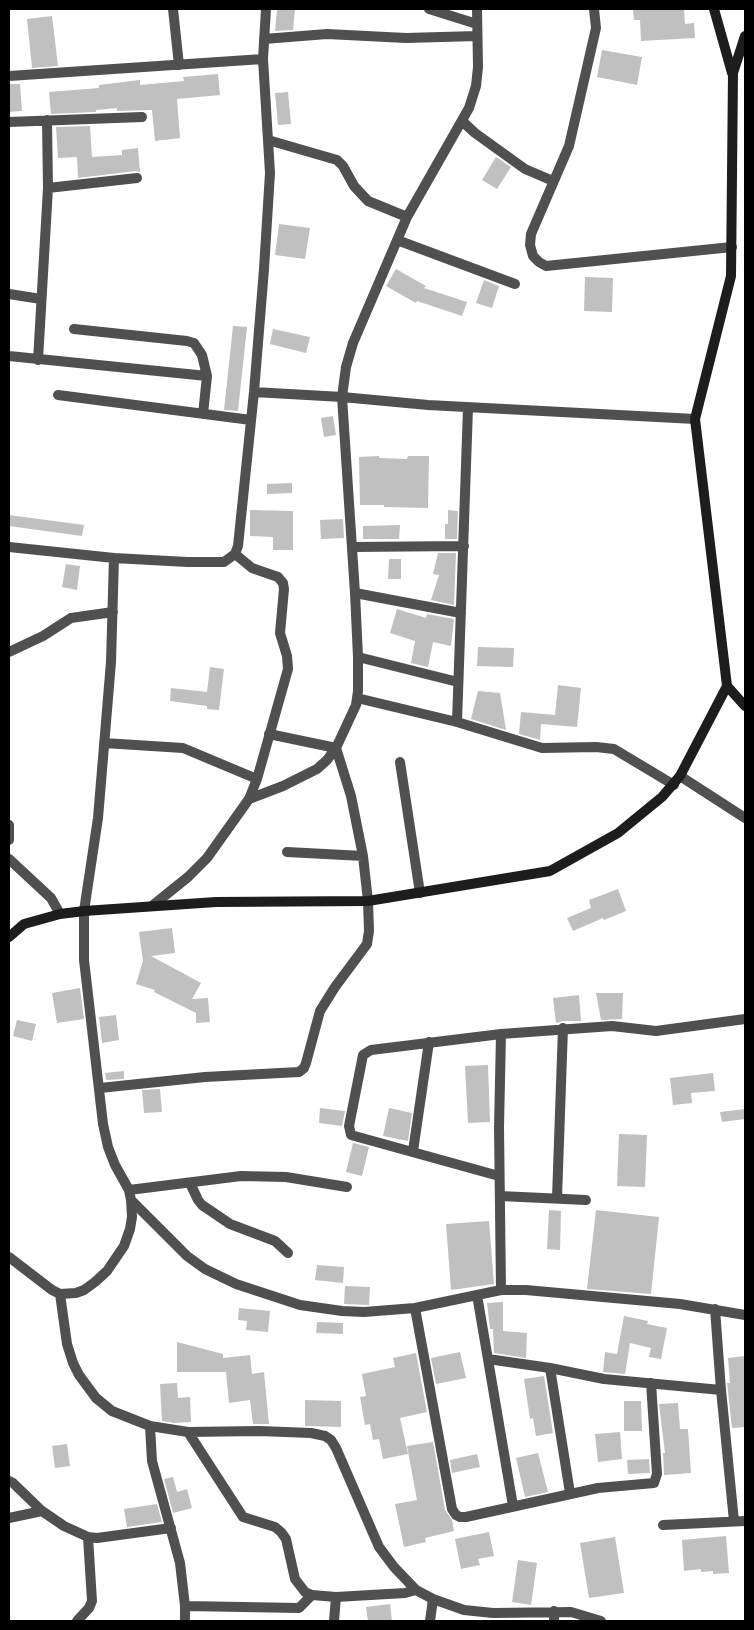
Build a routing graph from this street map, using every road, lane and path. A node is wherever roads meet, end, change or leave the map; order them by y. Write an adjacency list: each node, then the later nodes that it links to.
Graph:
1 (173, 9): 12 (street)
2 (266, 9): 10 (street)
3 (429, 9): 7 (street)
4 (477, 9): 7 (street)
5 (594, 9): 21 (street)
6 (714, 9): 13 (main road)
7 (477, 24): 8 (street)
8 (477, 36): 10 (street); 17 (street)
9 (745, 36): 13 (main road)
10 (264, 39): 11 (street)
11 (263, 59): 12 (street); 19 (street)
12 (179, 65): 14 (street)
13 (732, 73): 25 (main road)
14 (9, 76)
15 (142, 117): 16 (street)
16 (47, 120): 18 (street); 22 (street)
17 (462, 121): 21 (street); 23 (street)
18 (9, 122)
19 (268, 140): 23 (street); 33 (street)
20 (137, 178): 22 (street)
21 (554, 181): 25 (street)
22 (48, 188): 28 (street)
23 (406, 217): 24 (street)
24 (397, 240): 26 (street); 35 (street)
25 (732, 247): 38 (main road)
26 (515, 284)
27 (9, 294): 28 (street)
28 (42, 300): 31 (street)
29 (74, 329): 32 (street)
30 (9, 356): 31 (street)
31 (38, 360): 32 (street)
32 (207, 376): 37 (street)
33 (254, 392): 35 (street); 39 (street)
34 (58, 395): 37 (street)
35 (342, 397): 36 (street); 42 (street)
36 (468, 408): 38 (street); 40 (street)
37 (203, 414): 39 (street)
38 (695, 419): 51 (main road)
39 (251, 420): 43 (street)
40 (464, 546): 42 (street); 47 (street)
41 (9, 547): 44 (street)
42 (353, 547): 45 (street)
43 (235, 554): 44 (street); 55 (street)
44 (114, 558): 46 (street)
45 (355, 593): 47 (street); 49 (street)
46 (113, 612): 48 (street); 56 (street)
47 (461, 613): 50 (street)
48 (9, 652)
49 (358, 657): 50 (street); 52 (street)
50 (458, 682): 54 (street)
51 (727, 686): 53 (main road); 59 (main road)
52 (357, 698): 54 (street); 57 (street)
53 (745, 706)
54 (457, 722): 61 (street)
55 (269, 734): 57 (street); 60 (street)
56 (104, 743): 60 (street); 72 (street)
57 (336, 748): 62 (street); 67 (street)
58 (400, 762): 69 (street)
59 (680, 776): 61 (main road); 63 (street)
60 (257, 779): 62 (street)
61 (674, 785): 69 (main road)
62 (249, 799): 71 (street)
63 (745, 818)
64 (9, 825): 65 (street)
65 (9, 840)
66 (287, 852): 67 (street)
67 (362, 856): 70 (street)
68 (9, 859): 73 (street)
69 (420, 892): 70 (main road)
70 (368, 901): 71 (main road); 79 (street)
71 (152, 906): 72 (main road)
72 (84, 910): 73 (main road); 79 (street)
73 (60, 914): 74 (main road)
74 (9, 937)
75 (745, 1018): 76 (street)
76 (563, 1028): 77 (street); 86 (street)
77 (501, 1034): 78 (street); 81 (street)
78 (429, 1042): 80 (street); 80 (street)
79 (100, 1088): 84 (street)
80 (413, 1150): 81 (street)
81 (499, 1176): 85 (street)
82 (190, 1183): 83 (street); 84 (street); 88 (street)
83 (347, 1187)
84 (130, 1195): 91 (street); 93 (street)
85 (500, 1196): 86 (street); 90 (street)
86 (557, 1198): 87 (street)
87 (586, 1200)
88 (288, 1253)
89 (9, 1258): 91 (street)
90 (501, 1290): 92 (street); 94 (street)
91 (60, 1294): 100 (street)
92 (477, 1294): 93 (street); 96 (street)
93 (415, 1308): 104 (street)
94 (716, 1309): 95 (street); 99 (street)
95 (745, 1315)
96 (488, 1359): 97 (street); 104 (street)
97 (550, 1368): 98 (street); 103 (street)
98 (651, 1383): 99 (street); 103 (street)
99 (721, 1390): 107 (street)
100 (150, 1426): 101 (street); 110 (street)
101 (188, 1432): 112 (street); 113 (street)
102 (9, 1481): 105 (street)
103 (570, 1493): 104 (street)
104 (513, 1506)
105 (42, 1511): 106 (street); 111 (street)
106 (9, 1518)
107 (734, 1521): 108 (street); 109 (street)
108 (745, 1521)
109 (663, 1525)
110 (171, 1528): 111 (street); 116 (street)
111 (88, 1537): 118 (street)
112 (416, 1590): 114 (street); 115 (street)
113 (312, 1595): 114 (street); 116 (street)
114 (336, 1598): 120 (street)
115 (433, 1600): 117 (street); 121 (street)
116 (185, 1606): 119 (street)
117 (554, 1616): 122 (street)
118 (77, 1621)
119 (185, 1621)
120 (334, 1621)
121 (430, 1621)
122 (601, 1621)

